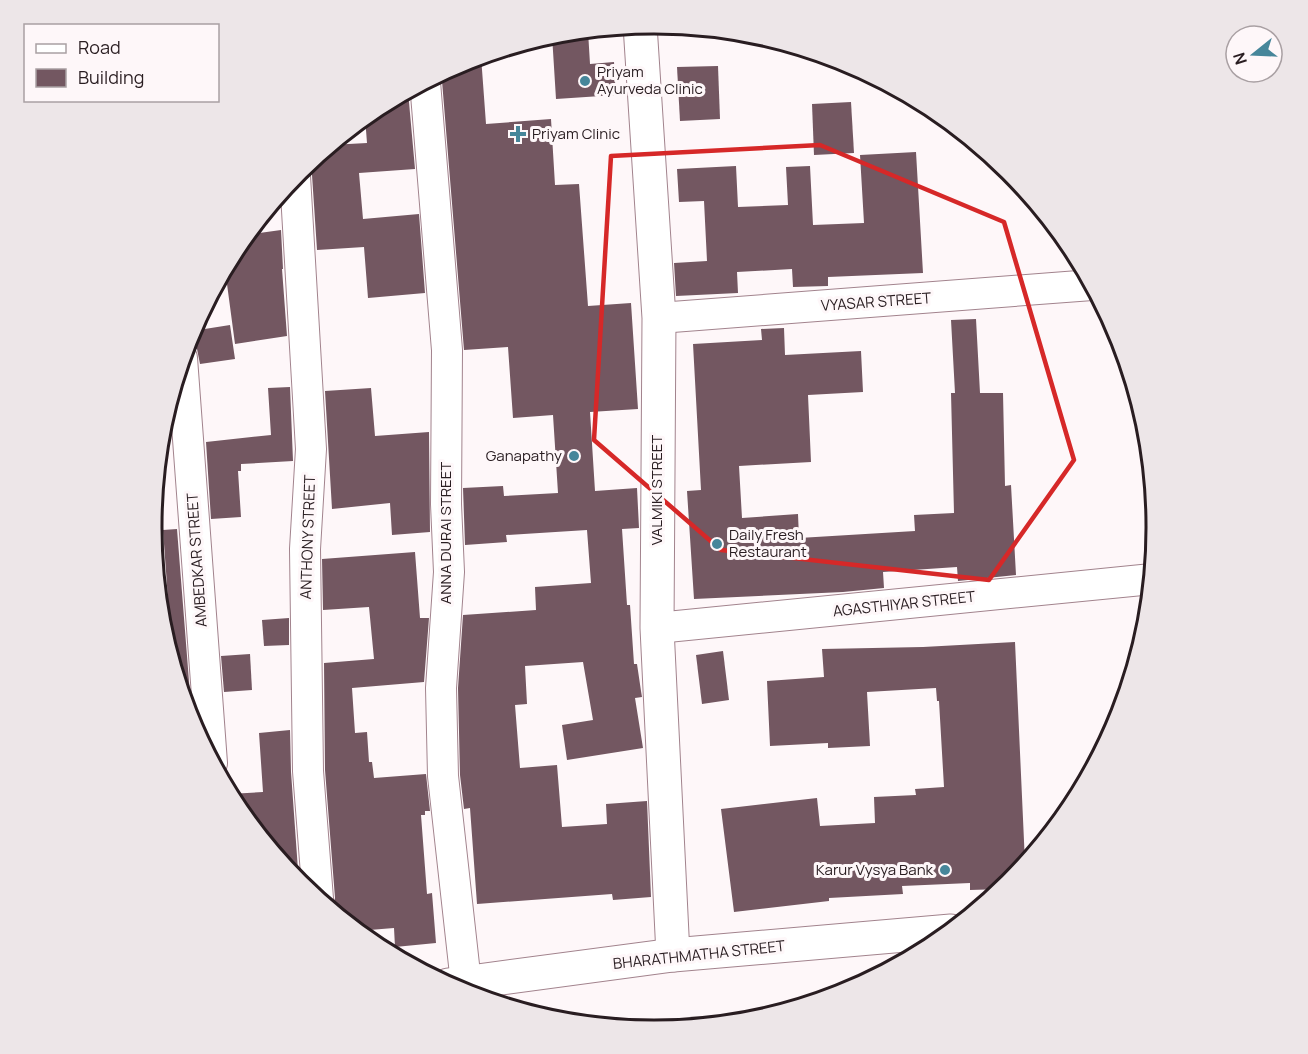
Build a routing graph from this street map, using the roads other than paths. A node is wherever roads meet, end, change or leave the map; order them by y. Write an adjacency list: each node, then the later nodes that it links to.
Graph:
1 (641, 35): 5 (street, VALMIKI STREET)
2 (426, 91): 13 (street, ANNA DURAI STREET)
3 (296, 190): 10 (street, ANTHONY STREET)
4 (1083, 286): 5 (street, VYASAR STREET)
5 (659, 318): 8 (street, VALMIKI STREET)
6 (184, 382): 9 (street, AMBEDKAR STREET)
7 (1143, 580): 8 (street, AGASTHIYAR STREET)
8 (657, 628): 12 (street, VALMIKI STREET)
9 (212, 744)
10 (317, 885)
11 (933, 933): 12 (street, BHARATHMATHA STREET)
12 (673, 955): 14 (street, BHARATHMATHA STREET)
13 (457, 978)
14 (468, 983)

